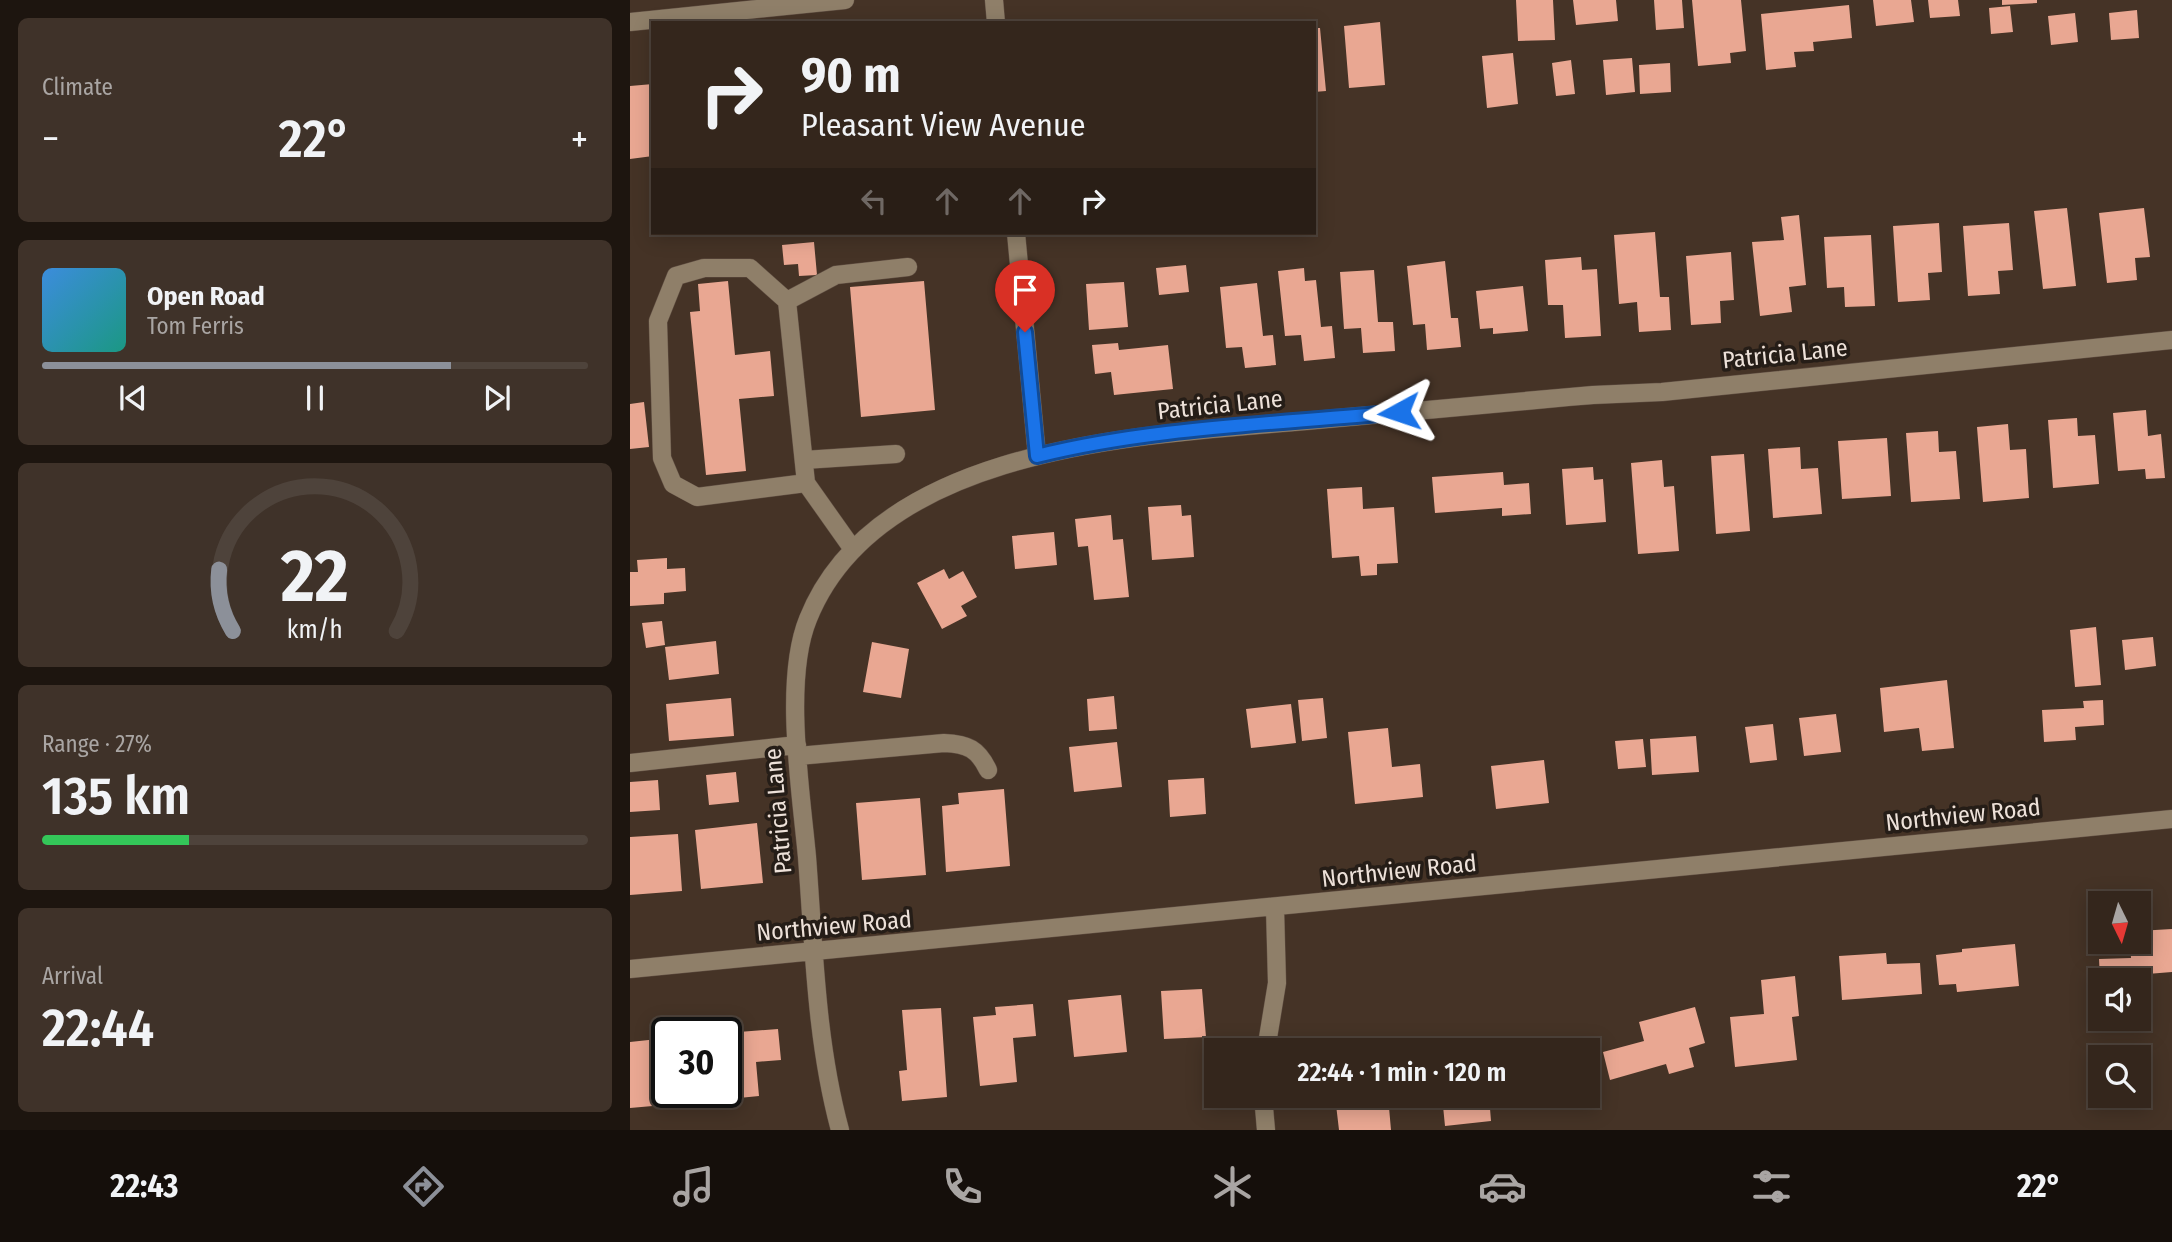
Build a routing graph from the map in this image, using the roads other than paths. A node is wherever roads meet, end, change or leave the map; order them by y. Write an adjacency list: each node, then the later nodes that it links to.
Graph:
1 (845, 0): 4 (street)
2 (994, 0): 3 (street)
3 (996, 21)
4 (630, 22)
5 (1016, 235): 10 (street)
6 (908, 267): 7 (street)
7 (787, 301): 11 (street); 12 (street)
8 (2172, 340): 10 (street, Patricia Lane)
9 (895, 454): 11 (street)
10 (1037, 456): 13 (street, Patricia Lane)
11 (804, 460): 12 (street)
12 (807, 483): 13 (street)
13 (852, 548): 14 (street, Patricia Lane)
14 (798, 750): 15 (street); 16 (street); 19 (street, Patricia Lane)
15 (630, 763)
16 (988, 770)
17 (2172, 819): 18 (street, Northview Road)
18 (1275, 908): 19 (street, Northview Road); 21 (street)
19 (815, 953): 20 (street, Northview Road); 23 (street, Patricia Lane)
20 (630, 969)
21 (1268, 1038)
22 (1264, 1108): 24 (street)
23 (840, 1130)
24 (1266, 1130)

